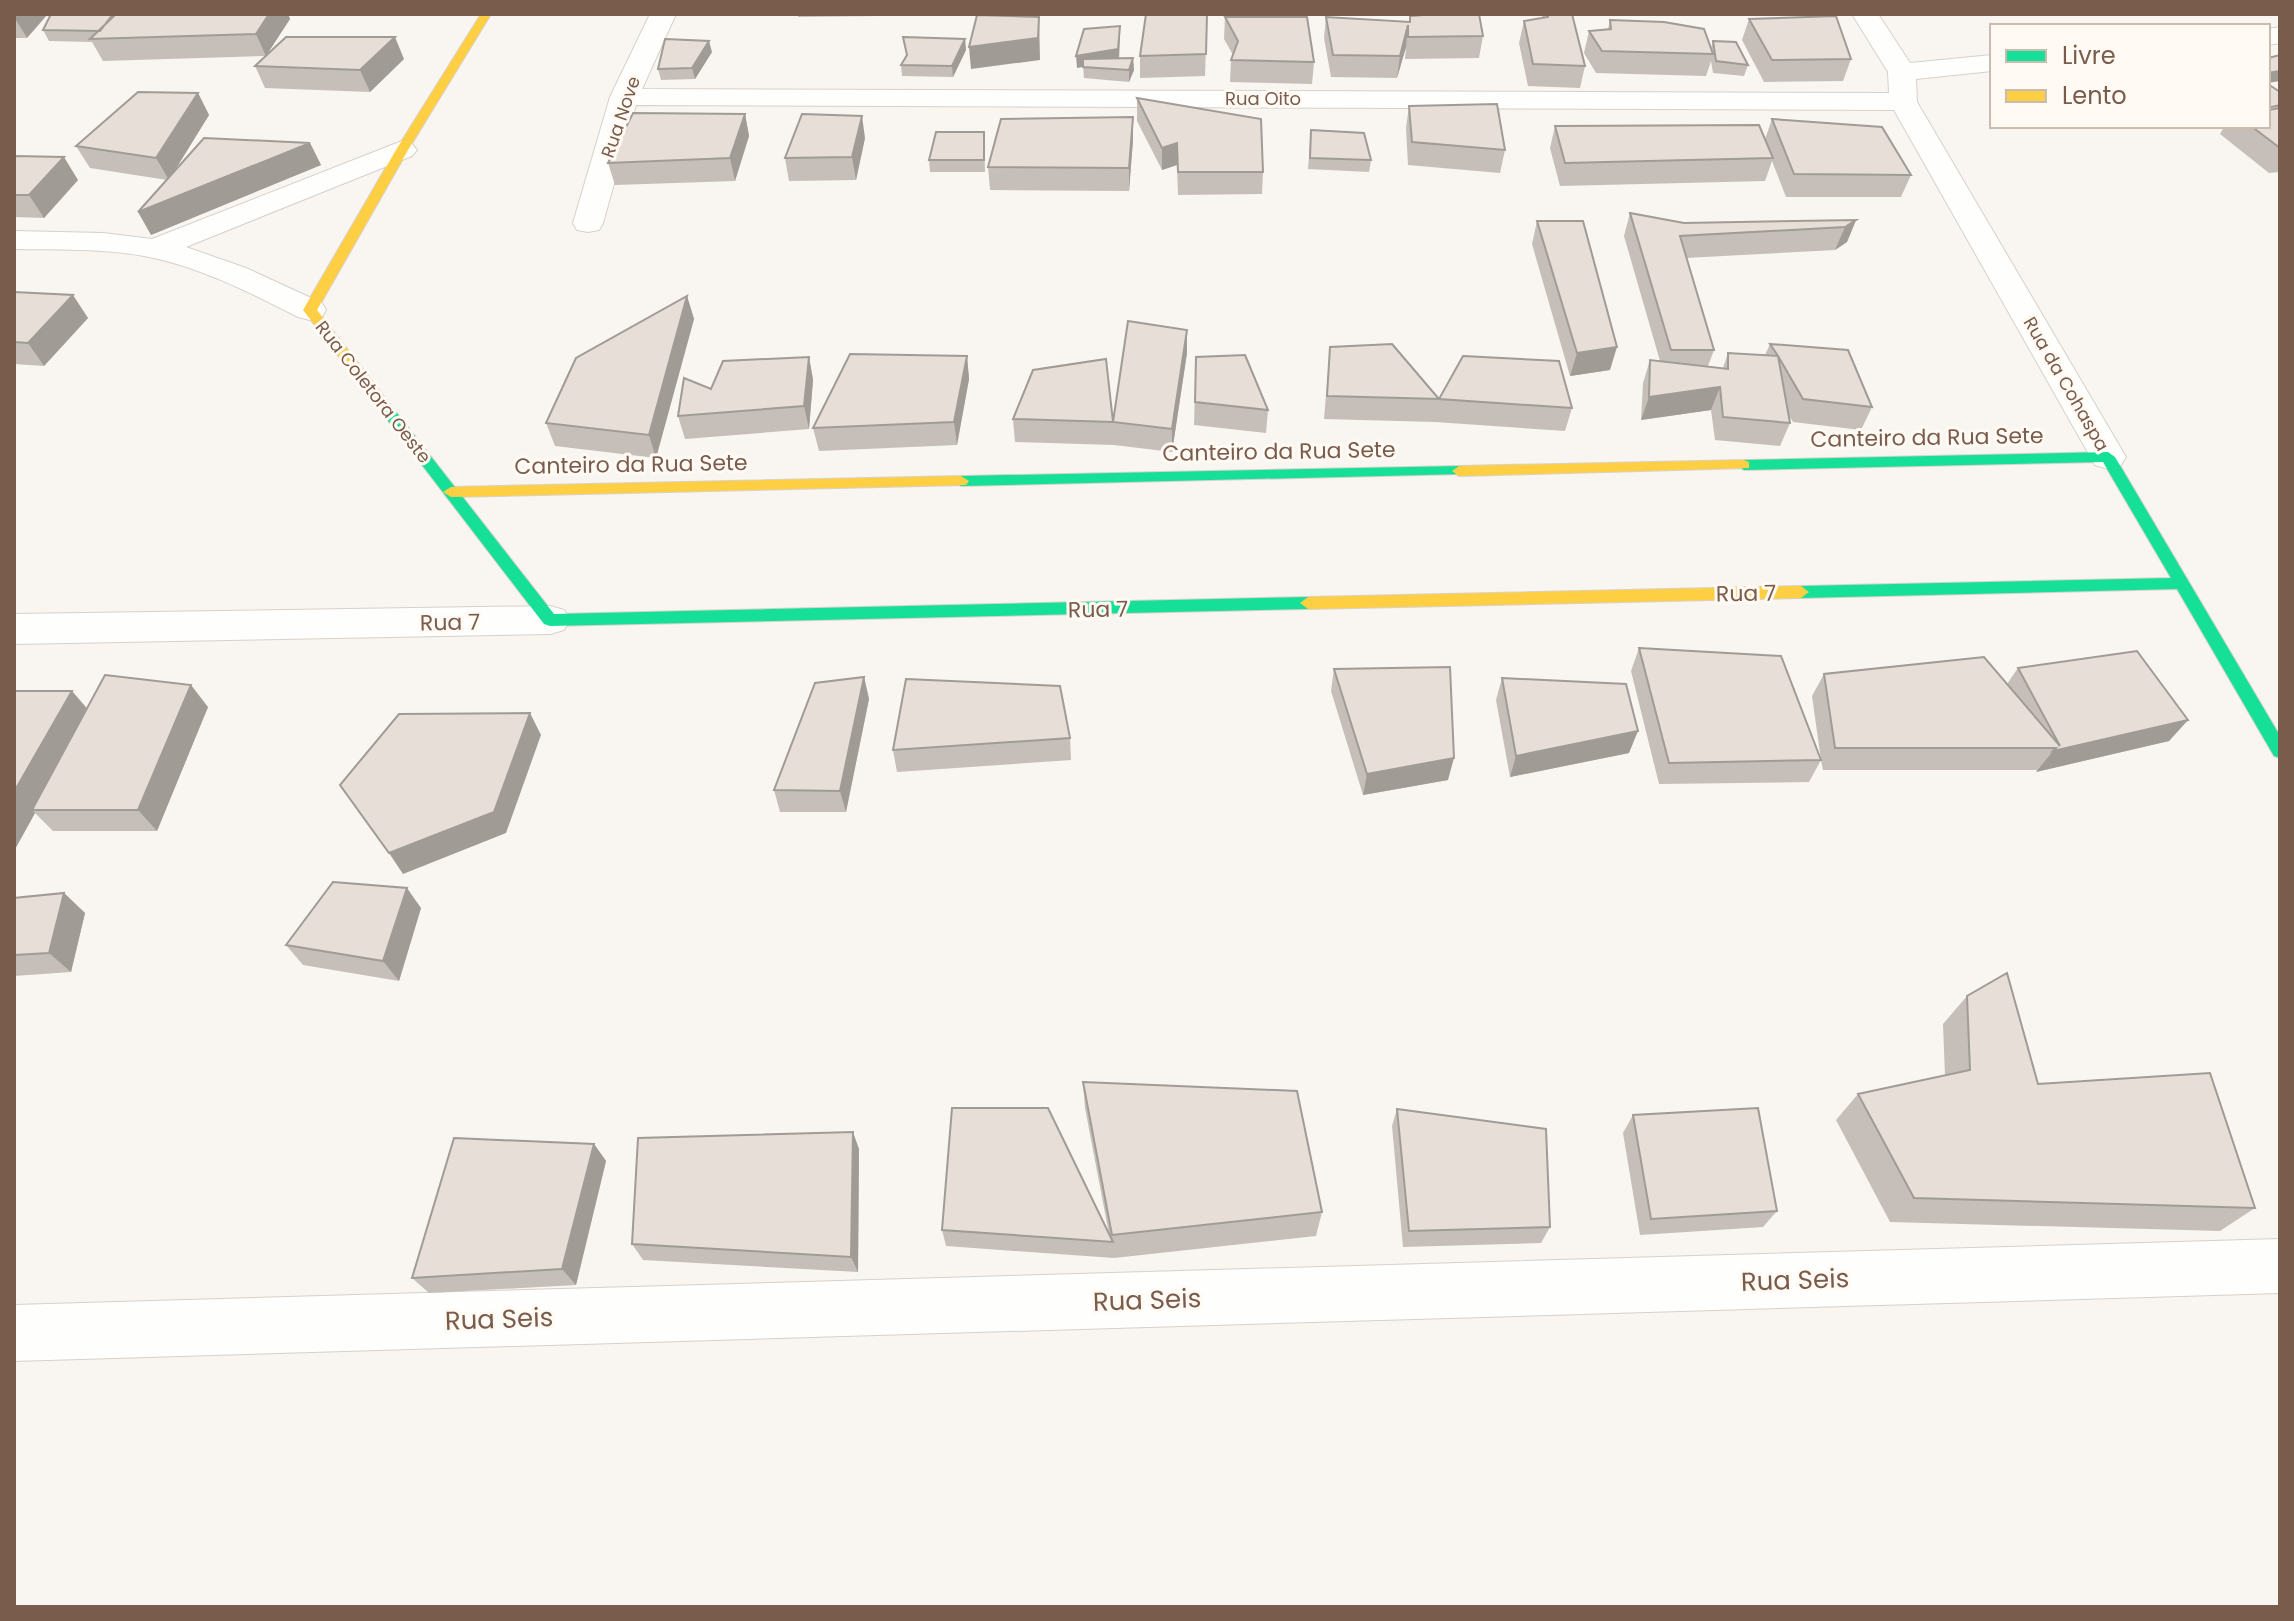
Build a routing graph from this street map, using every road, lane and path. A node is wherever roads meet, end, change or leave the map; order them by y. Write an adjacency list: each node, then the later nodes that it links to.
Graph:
1 (486, 14): 7 (street, Rua Coletora Oeste)
2 (663, 14): 6 (street, Rua Nove)
3 (1865, 14): 5 (street, Rua da Cohaspa)
4 (1990, 64): 5 (street, Rua Oito)
5 (1902, 87): 6 (street, Rua Oito); 12 (street, Rua da Cohaspa)
6 (624, 97): 8 (street, Rua Nove)
7 (402, 150): 10 (street); 11 (street, Rua Coletora Oeste)
8 (588, 223)
9 (14, 240): 10 (street)
10 (154, 249): 11 (street)
11 (310, 310): 13 (street, Rua Coletora Oeste)
12 (2108, 457): 13 (street, Canteiro da Rua Sete); 14 (street, Rua da Cohaspa)
13 (451, 492): 15 (street, Rua Coletora Oeste)
14 (2182, 583): 15 (street, Rua 7); 17 (street, Rua da Cohaspa)
15 (550, 620): 16 (street, Rua 7)
16 (14, 629)
17 (2280, 751)
18 (2280, 1266): 19 (street, Rua Seis)
19 (14, 1333)

